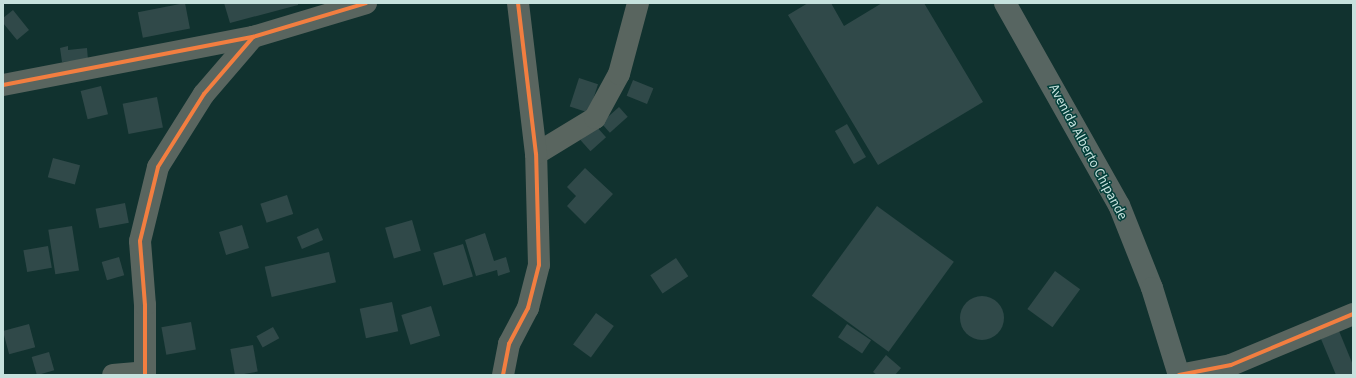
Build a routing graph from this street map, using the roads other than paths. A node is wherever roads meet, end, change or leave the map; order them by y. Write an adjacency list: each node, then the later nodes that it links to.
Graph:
1 (366, 3): 5 (street)
2 (518, 3): 7 (street)
3 (638, 3): 7 (street)
4 (1012, 4): 12 (main road, Avenida Alberto Chipande)
5 (253, 37): 6 (street); 9 (street)
6 (3, 85)
7 (536, 154): 11 (street)
8 (1353, 314): 12 (street)
9 (145, 373): 10 (street)
10 (113, 375)
11 (504, 375)
12 (1179, 375)

